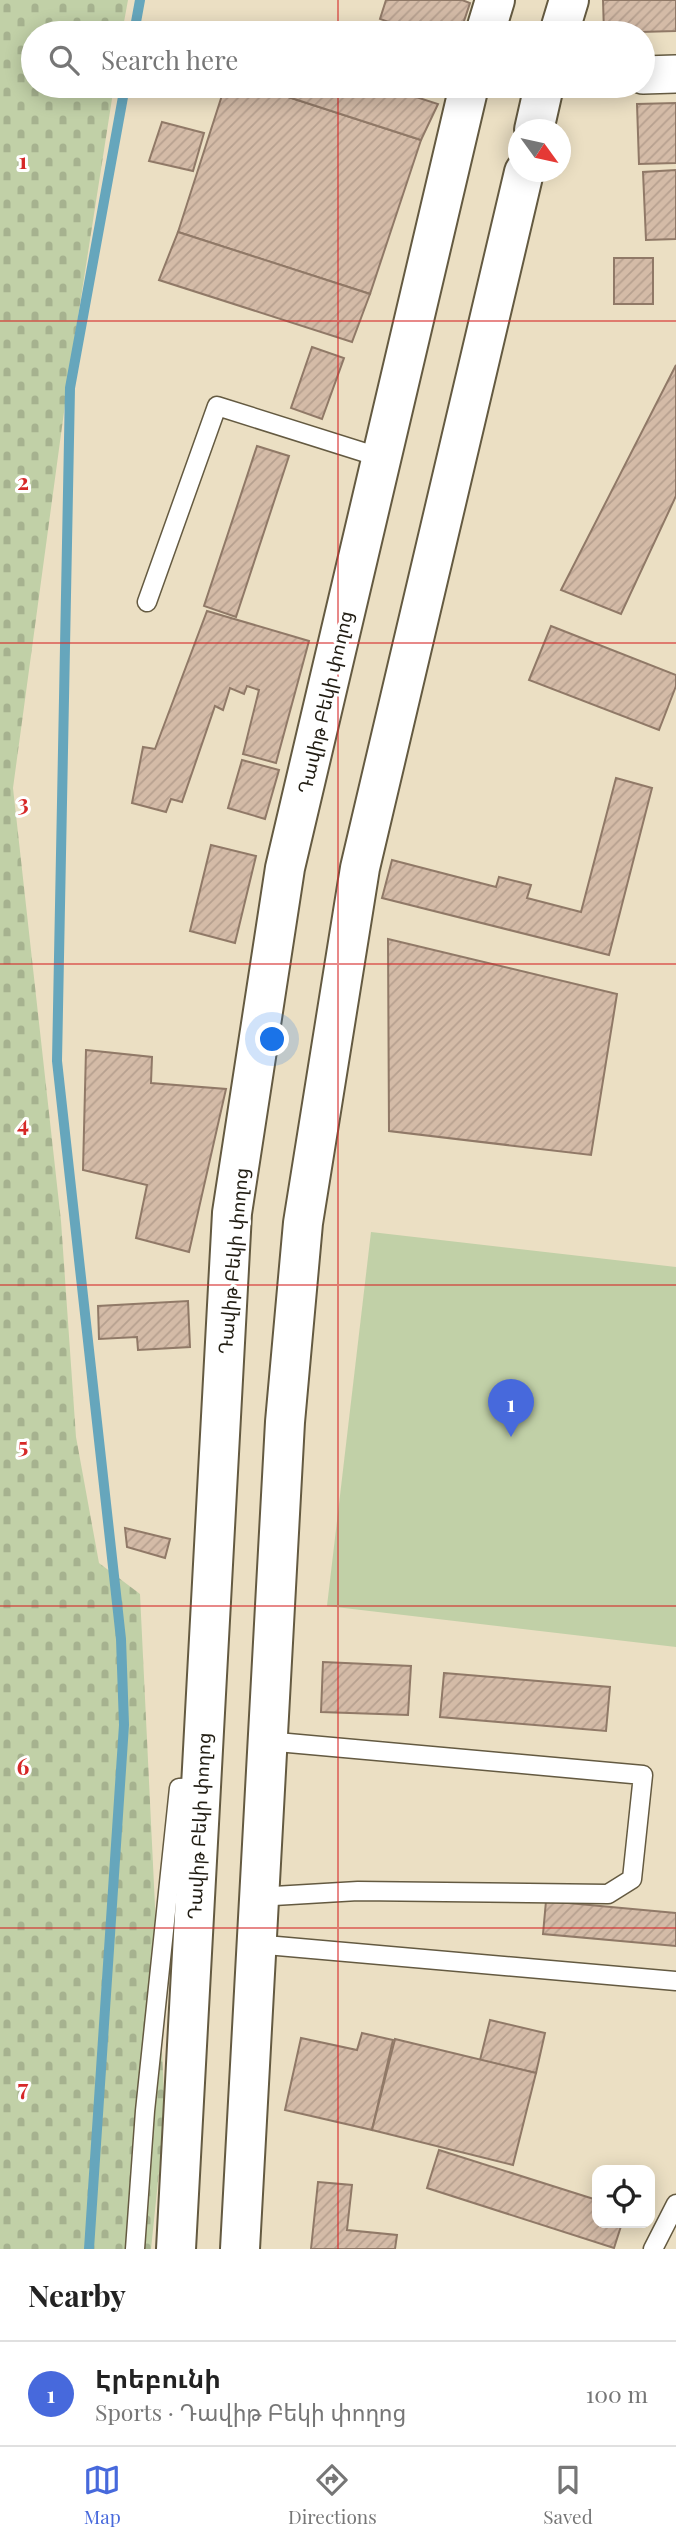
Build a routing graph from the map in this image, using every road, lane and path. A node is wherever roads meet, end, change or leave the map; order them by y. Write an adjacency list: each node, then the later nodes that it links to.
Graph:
1 (495, 0): 3 (main road)
2 (569, 0): 4 (main road)
3 (489, 21)
4 (563, 21)
5 (676, 74): 6 (street)
6 (655, 75)
7 (466, 98): 11 (main road, Դավիթ Բեկի փողոց)
8 (541, 98): 9 (main road)
9 (536, 119)
10 (522, 182): 13 (main road)
11 (382, 458): 12 (lane); 14 (main road, Դավիթ Բեկի փողոց)
12 (147, 602)
13 (266, 1741): 15 (main road); 15 (lane)
14 (200, 1787): 19 (lane); 20 (main road, Դավիթ Բեկի փողոց)
15 (257, 1897): 16 (main road)
16 (254, 1944): 17 (lane); 21 (main road)
17 (676, 1981)
18 (676, 2204): 22 (lane)
19 (135, 2249)
20 (176, 2249)
21 (240, 2249)
22 (653, 2249)

